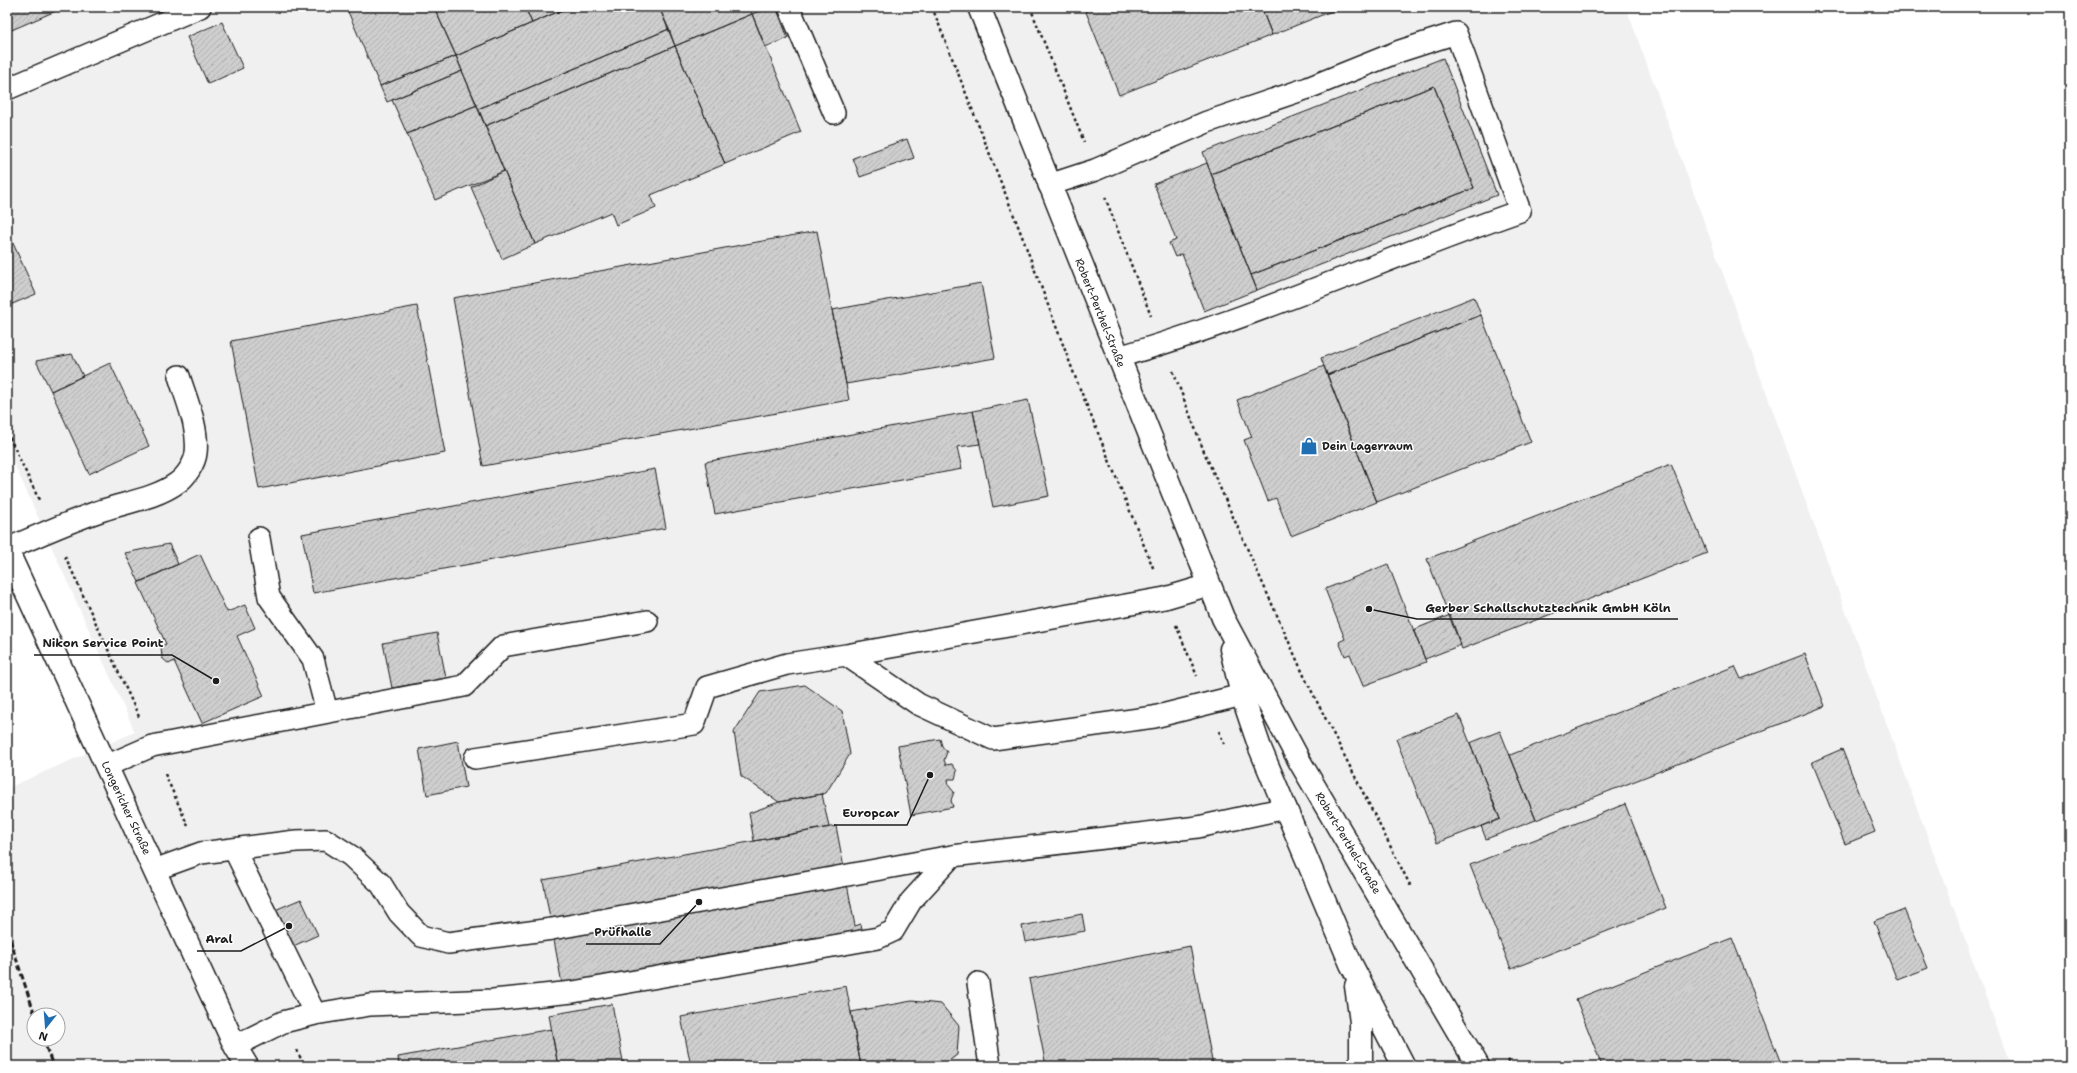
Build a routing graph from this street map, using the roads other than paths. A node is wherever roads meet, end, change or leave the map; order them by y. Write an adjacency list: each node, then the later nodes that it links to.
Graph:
1 (200, 7): 4 (lane)
2 (789, 7): 5 (lane)
3 (979, 7): 6 (street, Robert-Perthel-Straße)
4 (7, 89)
5 (834, 113)
6 (1049, 185): 7 (street, Robert-Perthel-Straße); 7 (lane)
7 (1118, 357): 11 (street, Robert-Perthel-Straße)
8 (179, 376): 10 (lane)
9 (259, 538): 16 (lane)
10 (7, 550): 18 (street, Longericher Straße)
11 (1209, 585): 12 (street, Robert-Perthel-Straße); 14 (lane)
12 (1224, 618): 15 (street, Robert-Perthel-Straße); 31 (street, Robert-Perthel-Straße)
13 (647, 621): 16 (lane)
14 (846, 655): 15 (lane); 17 (lane)
15 (1242, 695): 19 (street, Robert-Perthel-Straße)
16 (327, 712): 18 (lane)
17 (475, 758)
18 (106, 766): 22 (street, Longericher Straße)
19 (1286, 808): 21 (lane); 23 (street, Robert-Perthel-Straße)
20 (234, 849): 21 (lane); 22 (lane); 25 (lane)
21 (952, 856): 25 (lane)
22 (154, 870): 26 (street, Longericher Straße)
23 (1353, 967): 29 (street); 30 (street, Robert-Perthel-Straße)
24 (978, 983): 28 (lane)
25 (315, 1014): 26 (lane)
26 (235, 1046): 27 (street, Longericher Straße)
27 (247, 1066)
28 (990, 1066)
29 (1361, 1066)
30 (1404, 1066)
31 (1478, 1066)

